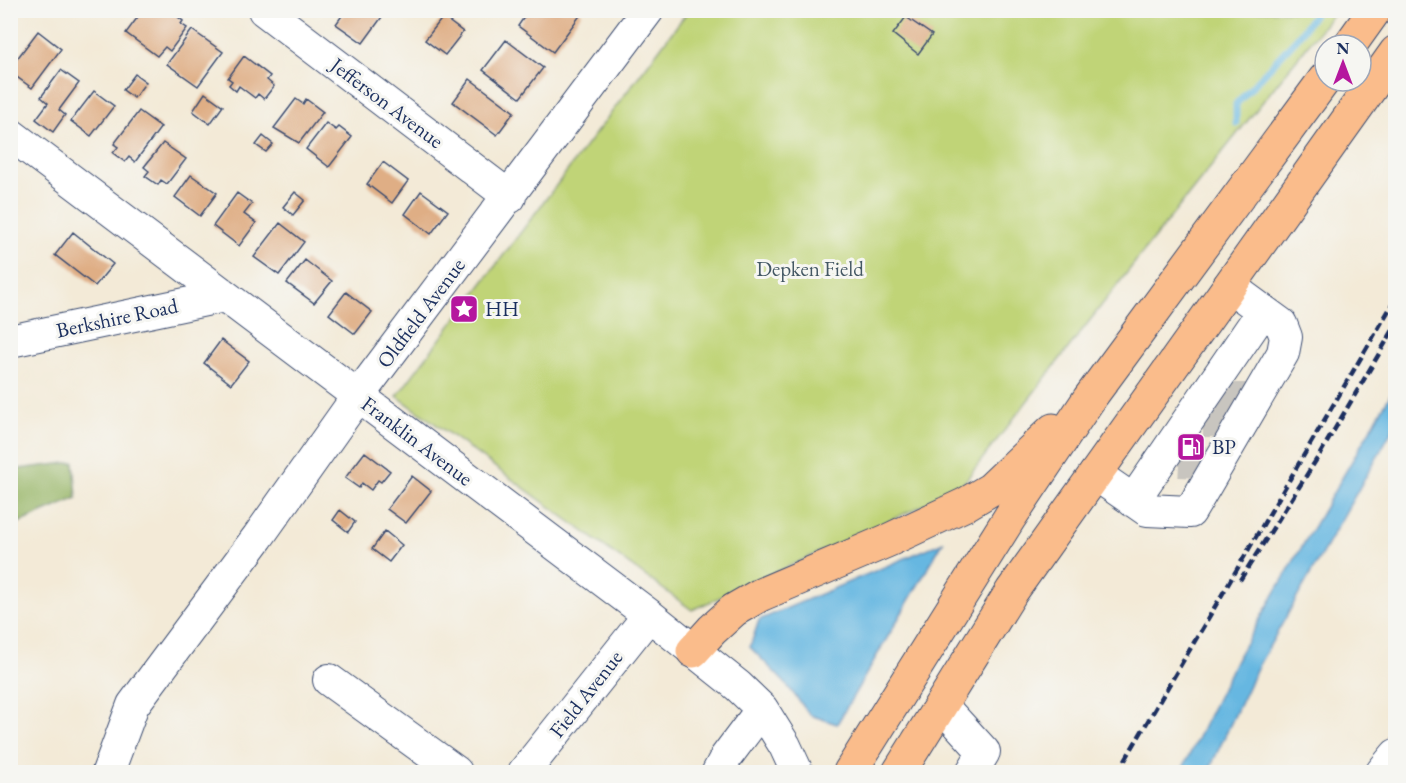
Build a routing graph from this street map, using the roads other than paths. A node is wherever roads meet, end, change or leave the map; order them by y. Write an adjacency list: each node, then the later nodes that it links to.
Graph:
1 (264, 10): 8 (street, Jefferson Avenue)
2 (648, 10): 8 (street, Oldfield Avenue)
3 (1375, 10): 4 (highway)
4 (1359, 33)
5 (1395, 52): 9 (highway)
6 (1315, 93): 14 (highway)
7 (10, 134): 10 (street, Franklin Avenue)
8 (510, 197): 13 (street, Oldfield Avenue)
9 (1229, 286): 11 (street); 16 (highway)
10 (224, 296): 12 (street, Berkshire Road); 13 (street, Franklin Avenue)
11 (1263, 311): 15 (street); 15 (street)
12 (10, 341)
13 (358, 396): 18 (street, Franklin Avenue); 24 (street, Oldfield Avenue)
14 (1089, 399): 19 (highway); 29 (highway)
15 (1224, 410): 17 (street); 17 (street)
16 (1095, 474): 17 (street); 21 (highway)
17 (1179, 474)
18 (649, 615): 19 (street, Franklin Avenue); 26 (street, Field Avenue)
19 (693, 651): 22 (street, Franklin Avenue)
20 (329, 680): 25 (street)
21 (941, 705): 30 (highway); 31 (street)
22 (762, 709): 27 (street); 28 (street, Franklin Avenue)
23 (1395, 755): 32 (street)
24 (108, 772)
25 (456, 772)
26 (524, 772)
27 (718, 772)
28 (797, 772)
29 (850, 772)
30 (899, 772)
31 (972, 772)
32 (1382, 772)

